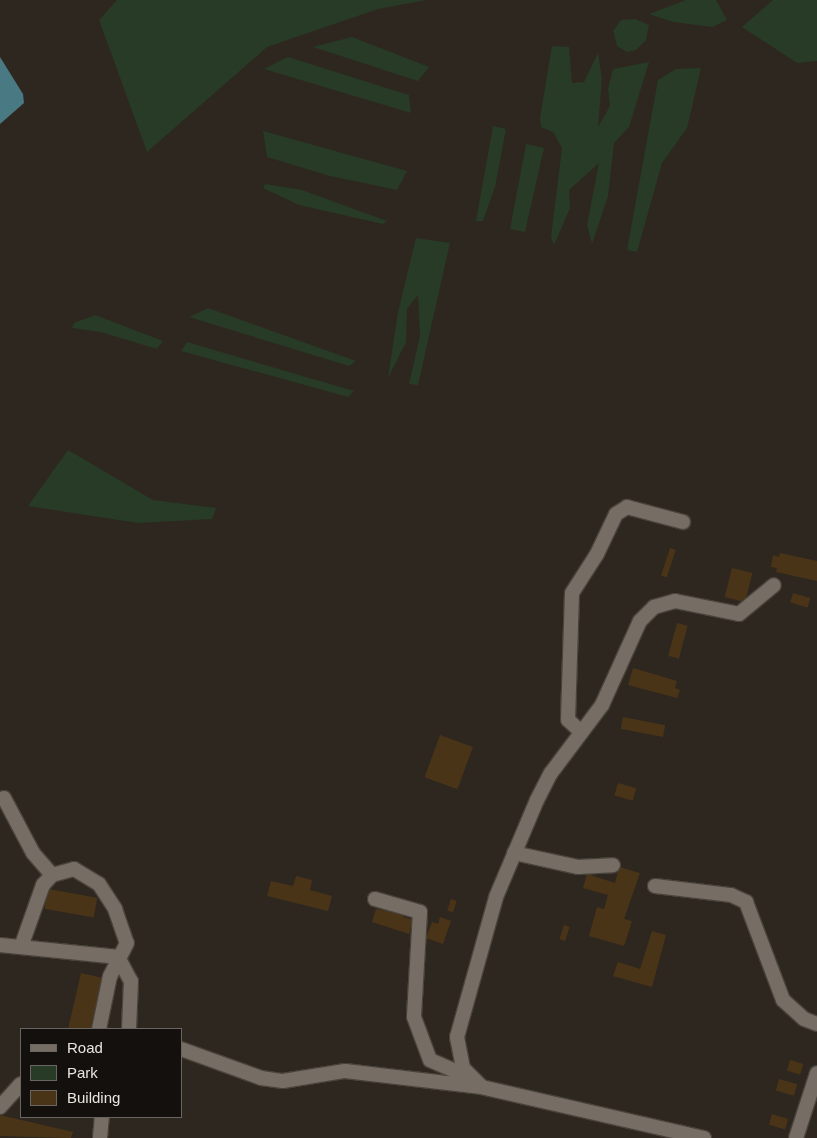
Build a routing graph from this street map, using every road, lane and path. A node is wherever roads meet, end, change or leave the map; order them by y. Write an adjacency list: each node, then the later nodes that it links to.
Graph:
1 (683, 522): 3 (street)
2 (774, 585): 3 (street)
3 (580, 731): 5 (street)
4 (4, 798): 7 (street)
5 (514, 853): 6 (street); 18 (street)
6 (613, 865)
7 (52, 875): 11 (street); 12 (street)
8 (655, 886): 13 (street)
9 (375, 899): 18 (street)
10 (0, 945): 11 (street)
11 (21, 947): 12 (street)
12 (116, 956): 14 (street); 15 (street)
13 (817, 1024)
14 (99, 1028)
15 (129, 1028)
16 (182, 1049): 20 (street)
17 (817, 1073): 25 (street)
18 (470, 1077): 20 (street)
19 (20, 1085): 21 (street)
20 (482, 1087): 24 (street)
21 (0, 1107)
22 (102, 1118): 23 (street)
23 (100, 1138)
24 (704, 1138)
25 (796, 1138)

